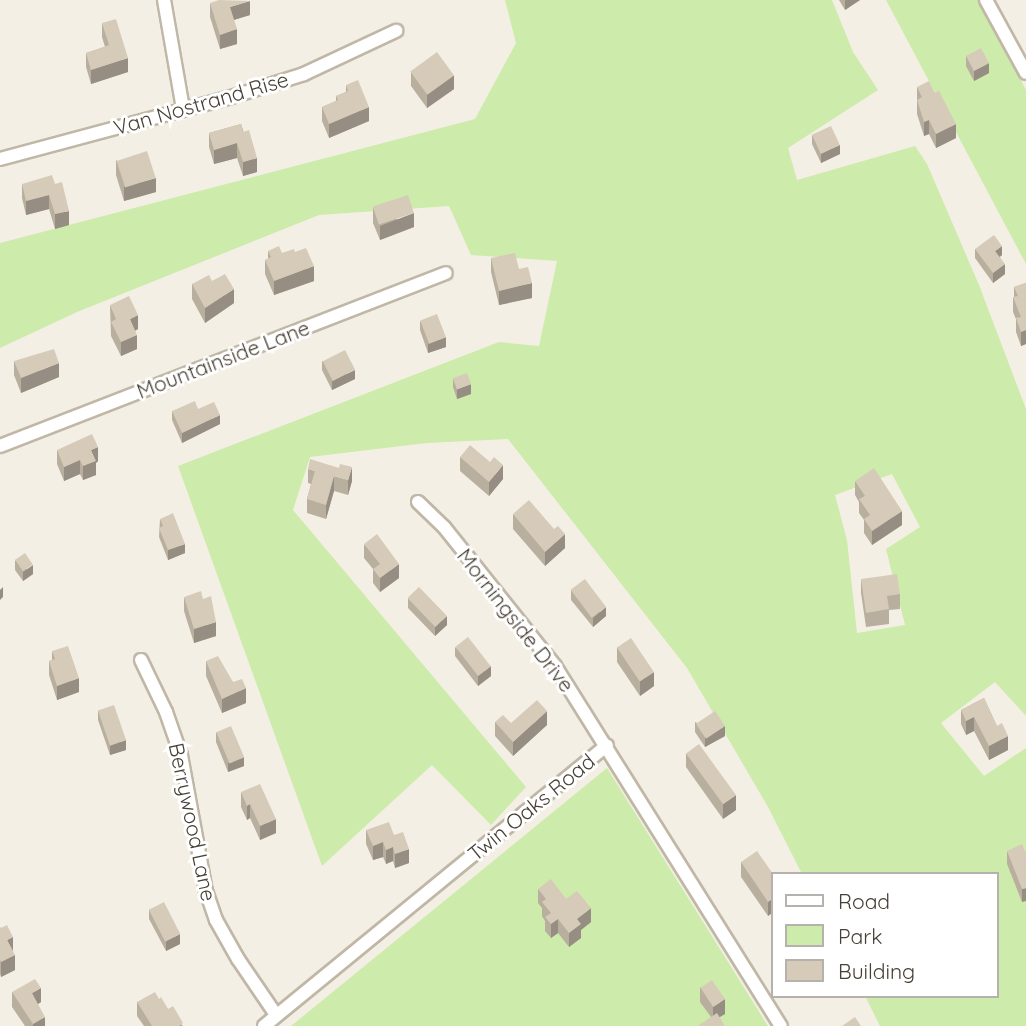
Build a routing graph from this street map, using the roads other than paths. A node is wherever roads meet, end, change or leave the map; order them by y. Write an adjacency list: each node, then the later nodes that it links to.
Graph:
1 (164, 0): 5 (street)
2 (986, 0): 4 (street)
3 (396, 31): 5 (street, Van Nostrand Rise)
4 (1026, 73)
5 (183, 109): 6 (street, Van Nostrand Rise)
6 (0, 159)
7 (446, 273): 8 (street, Mountainside Lane)
8 (0, 446)
9 (418, 502): 11 (street, Morningside Drive)
10 (141, 660): 12 (street, Berrywood Lane)
11 (607, 745): 12 (street, Twin Oaks Road); 14 (street, Twin Oaks Road)
12 (276, 1015): 13 (street, Twin Oaks Road)
13 (264, 1026)
14 (781, 1026)

